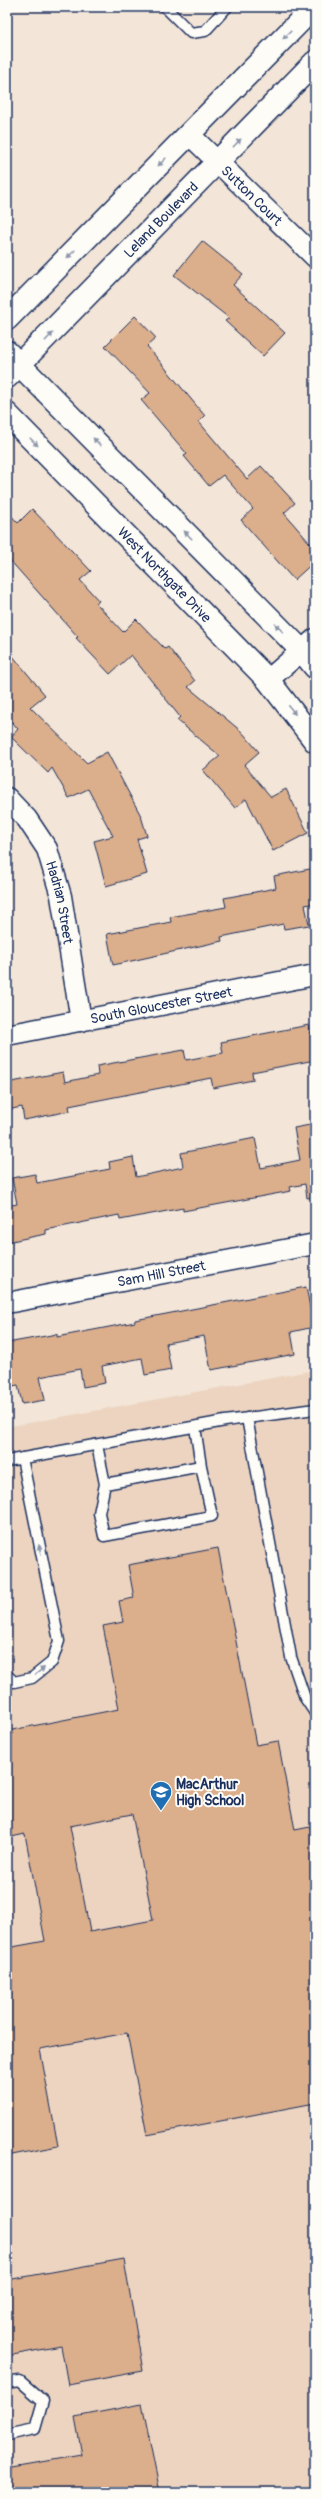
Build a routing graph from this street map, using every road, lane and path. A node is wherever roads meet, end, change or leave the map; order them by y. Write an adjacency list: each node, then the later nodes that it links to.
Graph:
1 (165, 7): 2 (lane)
2 (227, 7)
3 (314, 7): 5 (street, one-way to 5)
4 (315, 62): 6 (street, Leland Boulevard, one-way to 4)
5 (190, 134): 6 (street, Sutton Court); 8 (street, one-way to 8)
6 (218, 162): 7 (street, Sutton Court); 9 (street, Leland Boulevard, one-way to 6)
7 (315, 257)
8 (7, 319)
9 (12, 365): 11 (street, one-way to 9)
10 (7, 414): 12 (street, West Northgate Drive, one-way to 12)
11 (311, 652): 12 (street)
12 (268, 680): 13 (street, West Northgate Drive, one-way to 13)
13 (315, 741)
14 (7, 798): 16 (street, Hadrian Street)
15 (315, 975): 16 (street, South Gloucester Street)
16 (81, 1021): 17 (street, South Gloucester Street)
17 (7, 1035)
18 (315, 1244): 19 (street, Sam Hill Street)
19 (7, 1303)
20 (315, 1409): 21 (lane)
21 (247, 1418): 22 (lane); 29 (lane)
22 (195, 1427): 23 (lane); 26 (lane)
23 (97, 1445): 24 (lane); 27 (lane)
24 (22, 1458): 25 (lane); 28 (lane, one-way to 24)
25 (7, 1461)
26 (201, 1466): 27 (lane); 27 (lane)
27 (105, 1484)
28 (9, 1680)
29 (315, 1713)
30 (7, 2383): 31 (lane)
31 (7, 2435)

